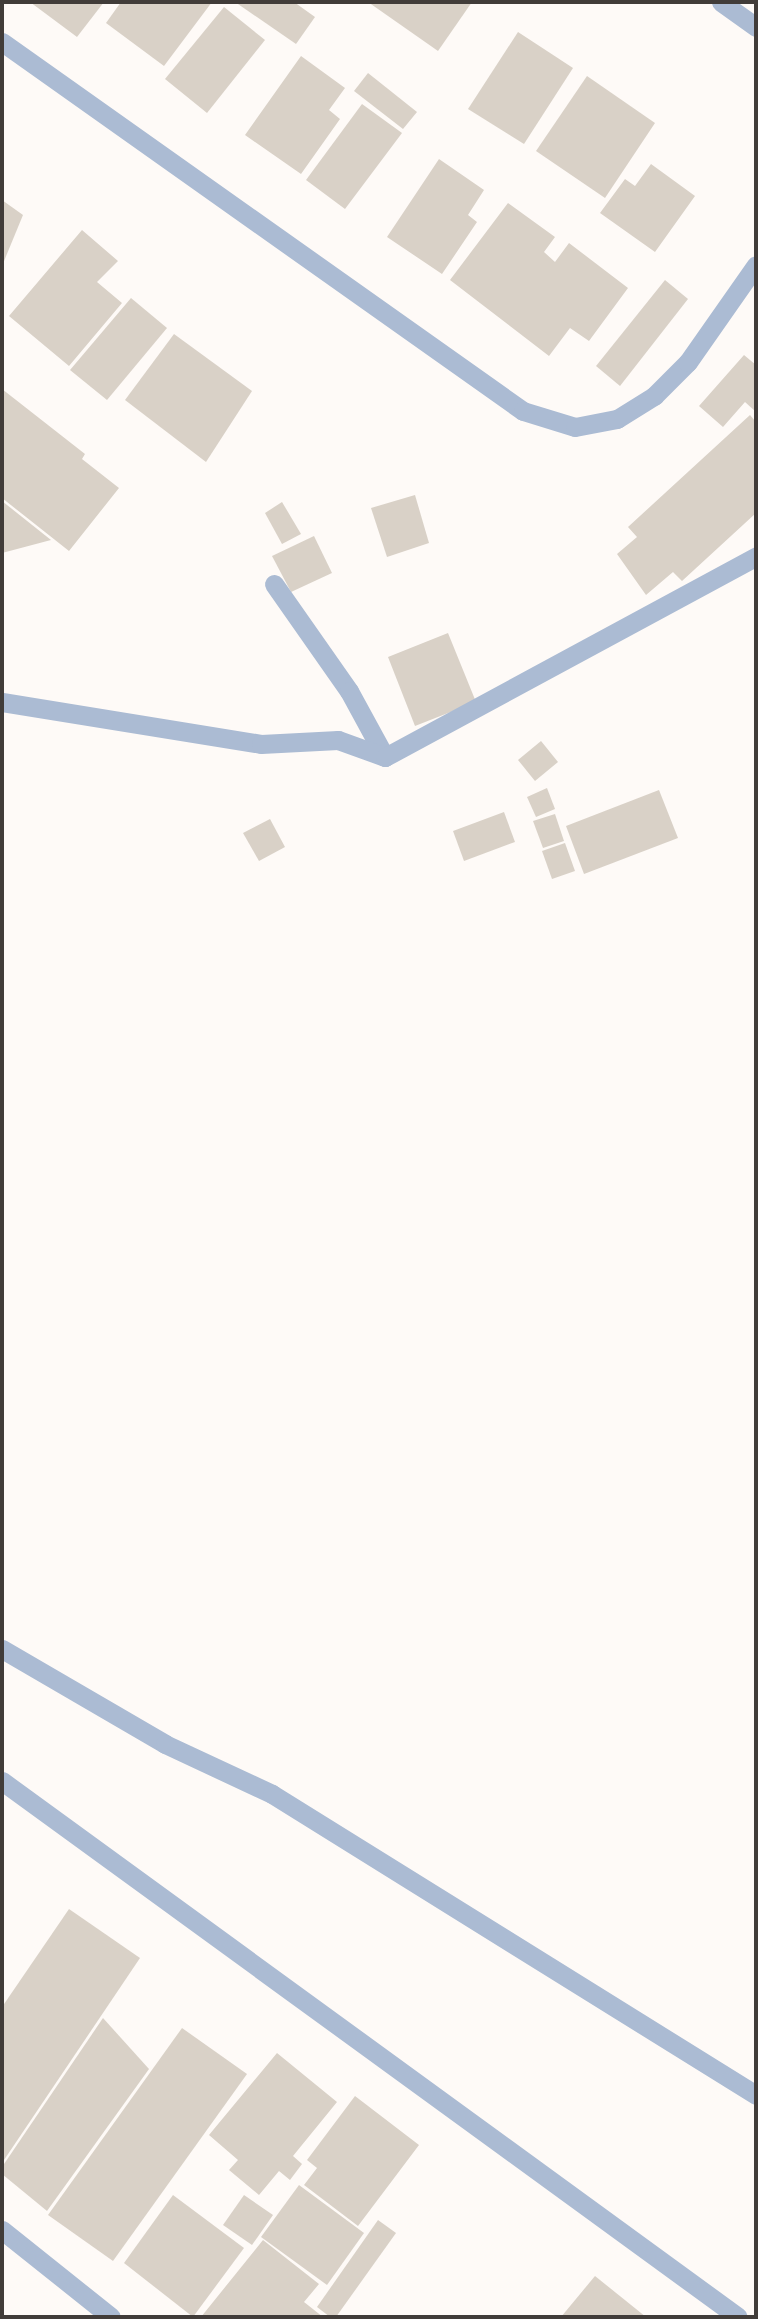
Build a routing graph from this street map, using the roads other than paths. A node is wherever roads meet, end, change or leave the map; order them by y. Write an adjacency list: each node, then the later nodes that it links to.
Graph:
1 (721, 2): 2 (street)
2 (756, 27)
3 (2, 42): 4 (street)
4 (756, 265)
5 (756, 556): 8 (street)
6 (274, 584): 8 (street)
7 (2, 702): 8 (street)
8 (385, 757)
9 (2, 1649): 11 (street)
10 (2, 1782): 14 (street)
11 (756, 2095)
12 (2, 2230): 13 (street)
13 (111, 2317)
14 (737, 2317)

